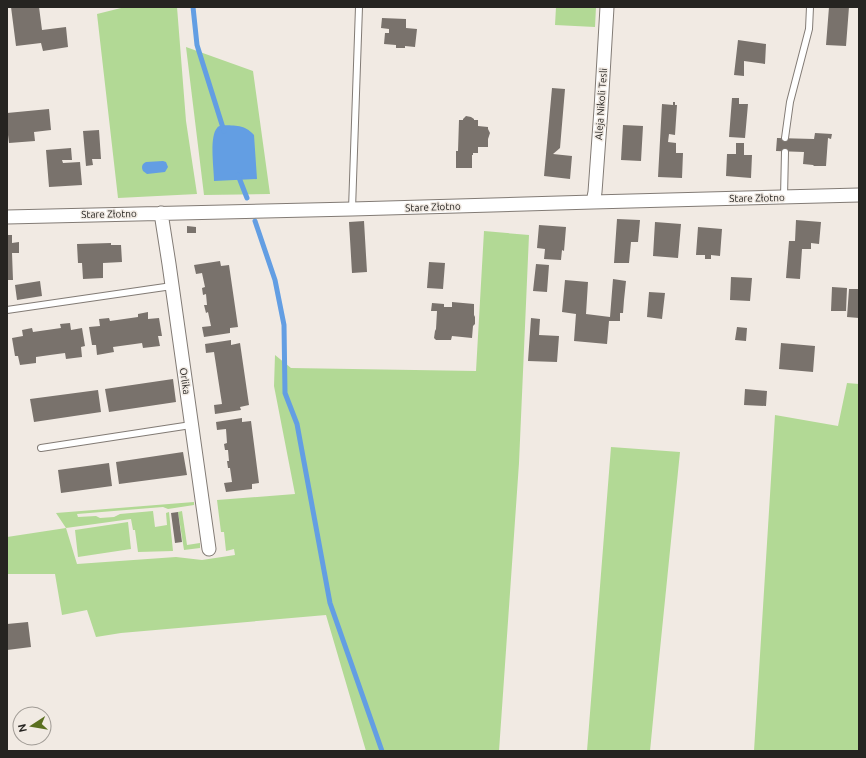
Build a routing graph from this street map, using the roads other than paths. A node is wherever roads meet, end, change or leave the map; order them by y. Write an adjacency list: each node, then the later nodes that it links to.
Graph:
1 (358, 7): 9 (lane)
2 (607, 7): 8 (street, Aleja Nikoli Tesli)
3 (810, 7): 4 (lane)
4 (786, 138)
5 (786, 152): 7 (lane)
6 (859, 195): 7 (street, Stare Złotno)
7 (784, 197): 8 (street, Stare Złotno)
8 (593, 202): 9 (street, Stare Złotno)
9 (352, 209): 10 (street, Stare Złotno)
10 (161, 213): 11 (street, Stare Złotno); 12 (street, Orlika)
11 (7, 217)
12 (172, 286): 13 (lane); 14 (street, Orlika)
13 (7, 310)
14 (191, 425): 15 (lane); 16 (street, Orlika)
15 (41, 448)
16 (209, 549)

